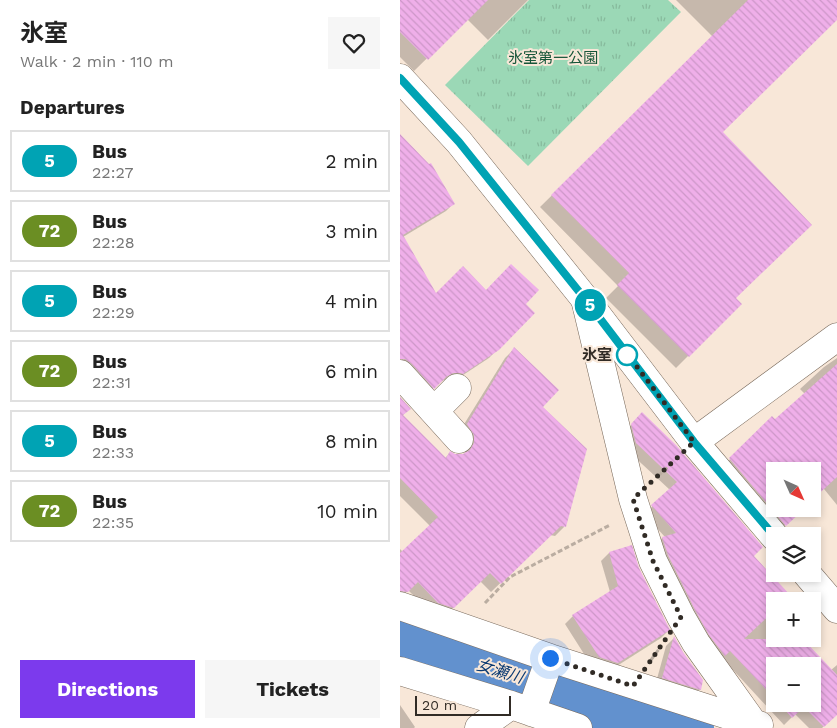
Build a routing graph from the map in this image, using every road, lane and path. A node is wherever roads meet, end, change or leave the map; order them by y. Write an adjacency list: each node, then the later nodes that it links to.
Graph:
1 (400, 78): 2 (street)
2 (585, 299): 8 (street); 9 (street)
3 (837, 337): 8 (street)
4 (400, 374): 6 (street)
5 (457, 388): 6 (street)
6 (434, 411): 7 (street)
7 (459, 439)
8 (694, 442): 9 (path); 10 (street)
9 (635, 504): 14 (street); 15 (path)
10 (767, 527)
11 (814, 582): 13 (street)
12 (400, 606): 15 (street)
13 (837, 609)
14 (681, 617): 18 (path); 20 (street)
15 (461, 627): 16 (street)
16 (550, 658): 18 (street); 19 (street)
17 (400, 671): 19 (street)
18 (633, 686): 20 (street)
19 (521, 708): 21 (street); 22 (street)
20 (761, 726)
21 (479, 728)
22 (578, 728)

